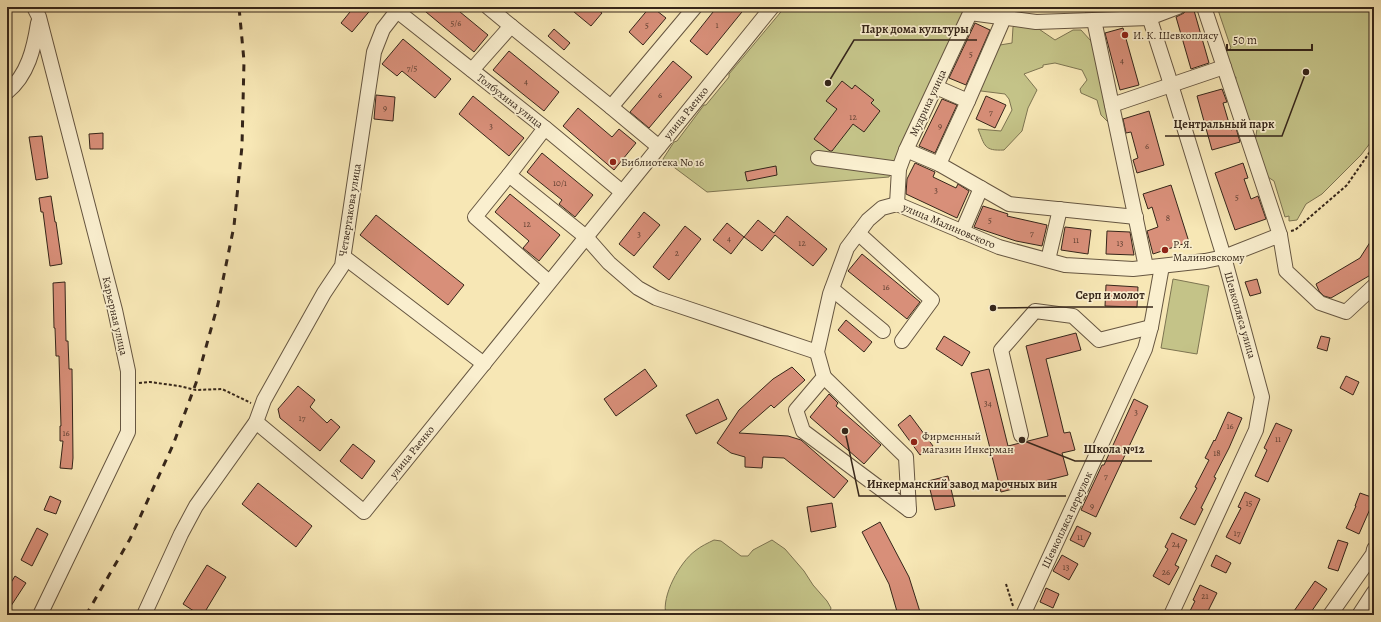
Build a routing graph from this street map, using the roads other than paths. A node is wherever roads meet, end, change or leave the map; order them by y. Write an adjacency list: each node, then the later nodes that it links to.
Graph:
1 (488, 7): 12 (street)
2 (695, 7): 20 (street)
3 (772, 7): 22 (street, улица Раенко)
4 (1178, 7): 9 (street)
5 (1204, 7): 13 (street)
6 (396, 8): 14 (street, Толбухина улица); 37 (street, Четвертакова улица)
7 (972, 10): 10 (street); 16 (street, Мудрика улица)
8 (36, 12): 17 (street); 56 (street, Карьерная улица)
9 (1148, 12): 11 (street); 15 (street, Шевкопляса улица)
10 (1004, 18): 11 (street); 18 (street)
11 (1094, 20): 19 (street)
12 (511, 26): 14 (street); 20 (street)
13 (1224, 68): 15 (street); 35 (street)
14 (472, 70): 21 (street, Толбухина улица)
15 (1172, 86): 19 (street); 38 (street, Шевкопляса улица)
16 (936, 87): 18 (street); 23 (street, Мудрика улица)
17 (7, 92)
18 (968, 101): 25 (street)
19 (1112, 105): 32 (street)
20 (610, 107): 22 (street)
21 (545, 128): 27 (street); 29 (street, Толбухина улица)
22 (659, 147): 29 (street, улица Раенко)
23 (906, 150): 25 (street); 26 (street, Мудрика улица)
24 (818, 158): 26 (street)
25 (939, 164): 28 (street)
26 (899, 169): 30 (street, Мудрика улица)
27 (509, 175): 36 (street); 42 (street)
28 (981, 188): 31 (street); 33 (street)
29 (622, 192): 36 (street, улица Раенко)
30 (897, 204): 33 (street, улица Малиновского); 34 (street, улица Малиновского)
31 (1060, 209): 32 (street); 39 (street)
32 (1136, 217): 41 (street)
33 (962, 232): 39 (street, улица Малиновского)
34 (858, 233): 44 (street, улица Малиновского); 47 (street)
35 (1280, 235): 38 (street, улица Малиновского); 43 (street)
36 (586, 237): 42 (street, улица Раенко); 48 (street)
37 (344, 257): 49 (street); 51 (street, Четвертакова улица)
38 (1224, 257): 40 (street, улица Малиновского); 58 (street, Шевкопляса улица)
39 (1048, 260): 41 (street, улица Малиновского)
40 (1162, 266): 41 (street, улица Малиновского); 45 (street, Шевкопляса переулок)
41 (1146, 267)
42 (549, 282): 49 (street, улица Раенко)
43 (1374, 286)
44 (832, 289): 46 (street); 48 (street, улица Малиновского)
45 (1151, 327): 52 (street); 55 (street, Шевкопляса переулок)
46 (883, 332)
47 (902, 341)
48 (817, 352): 50 (street)
49 (484, 364): 51 (street, улица Раенко)
50 (824, 377): 50 (street)
51 (256, 422): 57 (street, Четвертакова улица)
52 (1021, 435)
53 (1374, 549): 59 (street)
54 (1374, 592): 60 (street)
55 (1018, 612)
56 (40, 615)
57 (144, 615)
58 (1171, 615)
59 (1330, 615)
60 (1359, 615)

